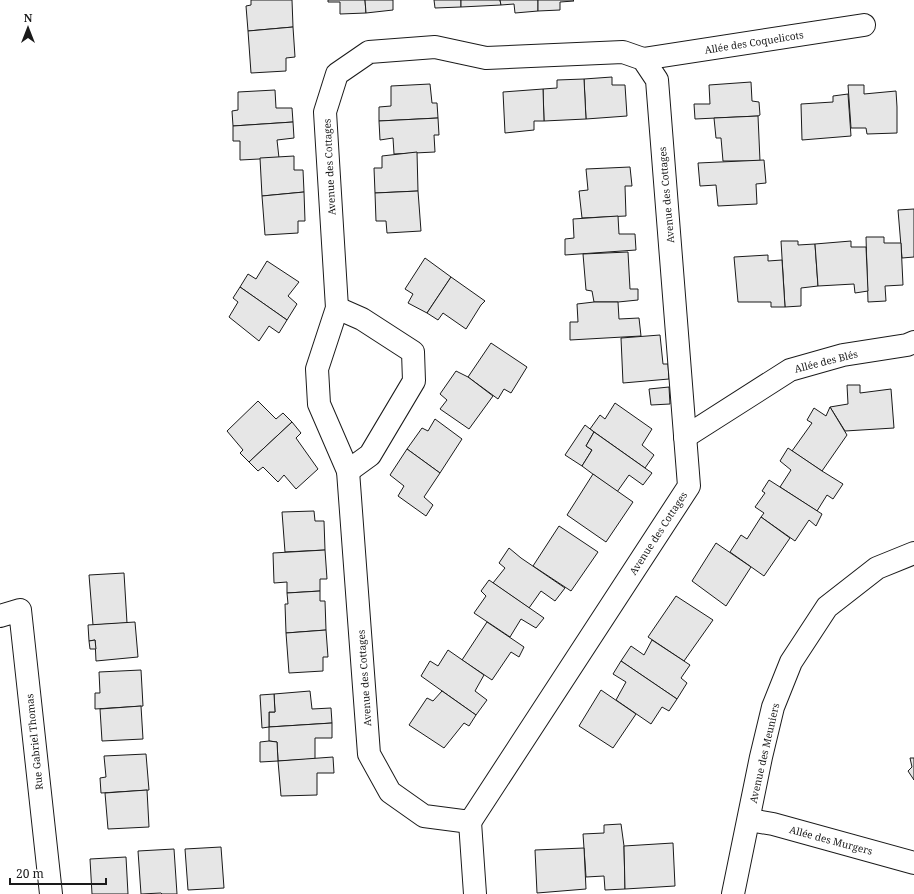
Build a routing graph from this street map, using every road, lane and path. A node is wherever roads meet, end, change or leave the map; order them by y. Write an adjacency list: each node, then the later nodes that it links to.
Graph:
1 (864, 25): 2 (street, Allée des Coquelicots)
2 (644, 59): 3 (street, Avenue des Cottages); 5 (street, Avenue des Cottages)
3 (337, 308): 6 (street, Avenue des Cottages); 6 (street)
4 (914, 342): 5 (street, Allée des Blés)
5 (685, 437): 10 (street, Avenue des Cottages)
6 (348, 471): 10 (street, Avenue des Cottages)
7 (914, 553): 9 (street, Avenue des Meuniers)
8 (0, 616): 12 (street, Rue Gabriel Thomas)
9 (748, 820): 11 (street, Allée des Murgers); 14 (street, Avenue des Meuniers)
10 (470, 822): 13 (street)
11 (914, 862)
12 (51, 894)
13 (475, 894)
14 (733, 894)

